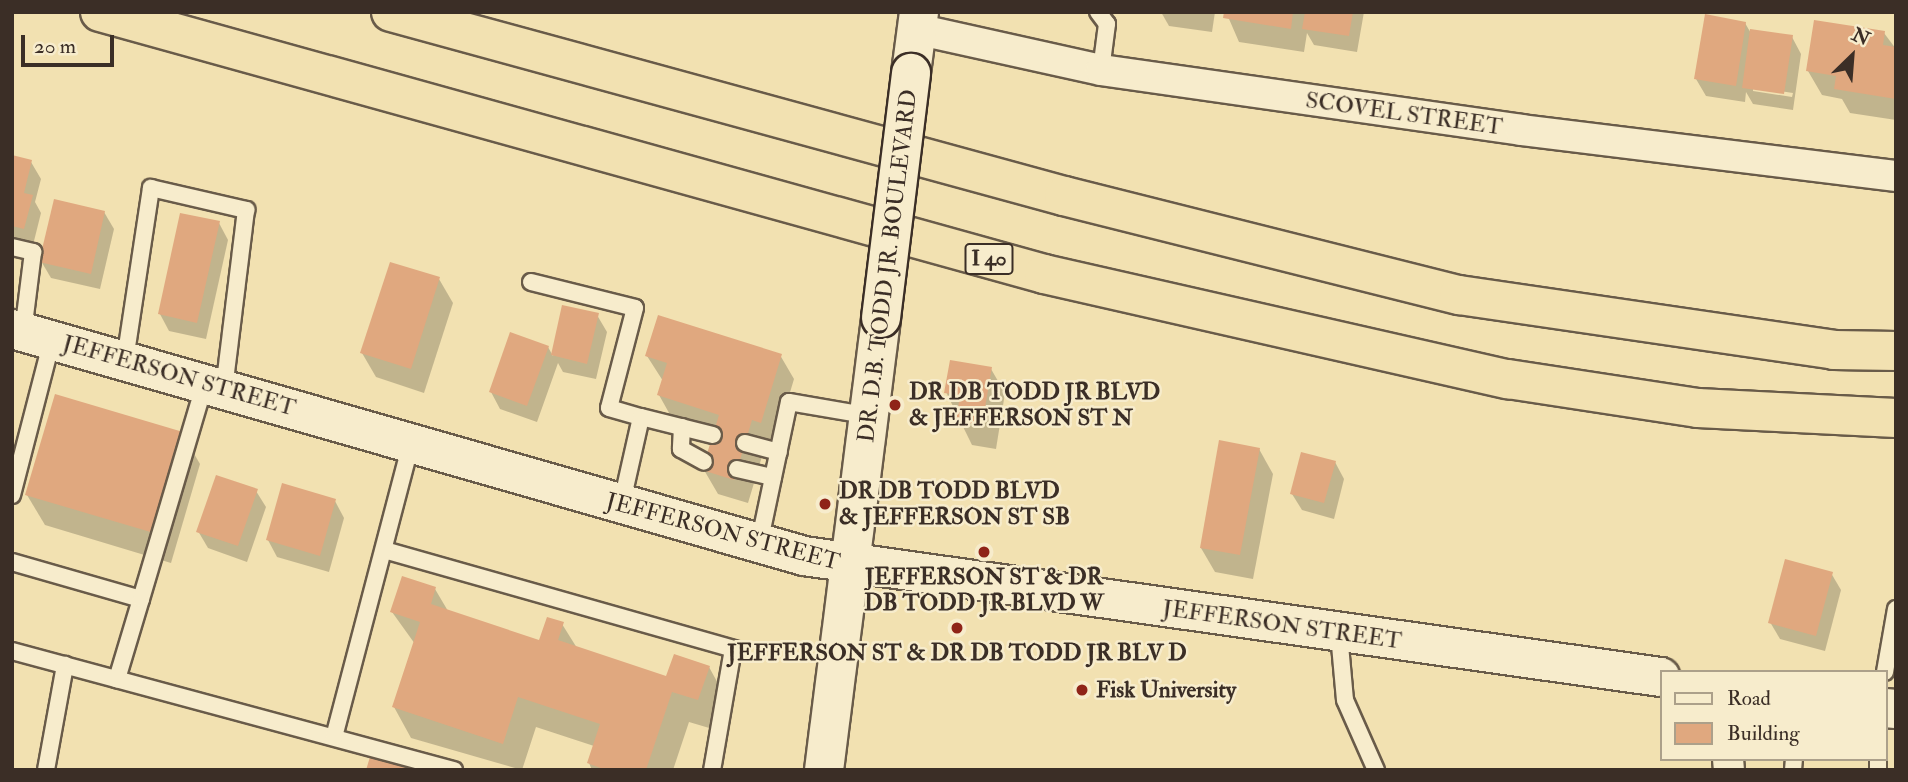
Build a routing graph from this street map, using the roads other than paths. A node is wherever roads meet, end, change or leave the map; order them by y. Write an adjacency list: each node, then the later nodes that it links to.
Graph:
1 (100, 12): 17 (highway, I 40)
2 (391, 12): 11 (highway)
3 (1098, 12): 5 (lane)
4 (918, 20): 5 (street, SCOVEL STREET); 15 (main road, DR. D.B. TODD JR. BOULEVARD, bridge)
5 (1101, 70): 6 (street, SCOVEL STREET)
6 (1896, 176)
7 (12, 247): 9 (lane)
8 (531, 282): 16 (lane)
9 (29, 334): 13 (main road, JEFFERSON STREET); 26 (lane)
10 (1896, 338): 11 (highway)
11 (1834, 350): 12 (highway)
12 (1896, 351)
13 (125, 360): 14 (main road, JEFFERSON STREET); 14 (lane)
14 (215, 386): 20 (main road, JEFFERSON STREET); 32 (lane)
15 (870, 416): 22 (lane); 31 (main road, DR. D.B. TODD JR. BOULEVARD)
16 (641, 417): 18 (lane); 27 (lane)
17 (1896, 418)
18 (682, 427): 19 (lane); 23 (lane)
19 (713, 435)
20 (412, 442): 27 (main road, JEFFERSON STREET); 29 (lane)
21 (745, 443): 22 (lane)
22 (779, 452): 25 (lane)
23 (704, 462)
24 (737, 468): 25 (lane)
25 (773, 477): 28 (lane)
26 (12, 495)
27 (621, 506): 28 (main road, JEFFERSON STREET)
28 (759, 544): 31 (main road, JEFFERSON STREET)
29 (384, 550): 40 (lane); 43 (lane)
30 (12, 562): 32 (lane)
31 (852, 566): 34 (main road, JEFFERSON STREET); 44 (main road, DR. D.B. TODD JR. BOULEVARD)
32 (141, 599): 39 (lane)
33 (1896, 609): 37 (lane)
34 (1339, 634): 38 (main road, JEFFERSON STREET); 45 (lane)
35 (12, 651): 36 (lane)
36 (65, 665): 39 (lane); 41 (lane)
37 (1885, 670)
38 (1660, 677)
39 (117, 679): 40 (lane)
40 (334, 737): 42 (lane)
41 (46, 770)
42 (454, 770)
43 (712, 770)
44 (824, 770)
45 (1376, 770)

